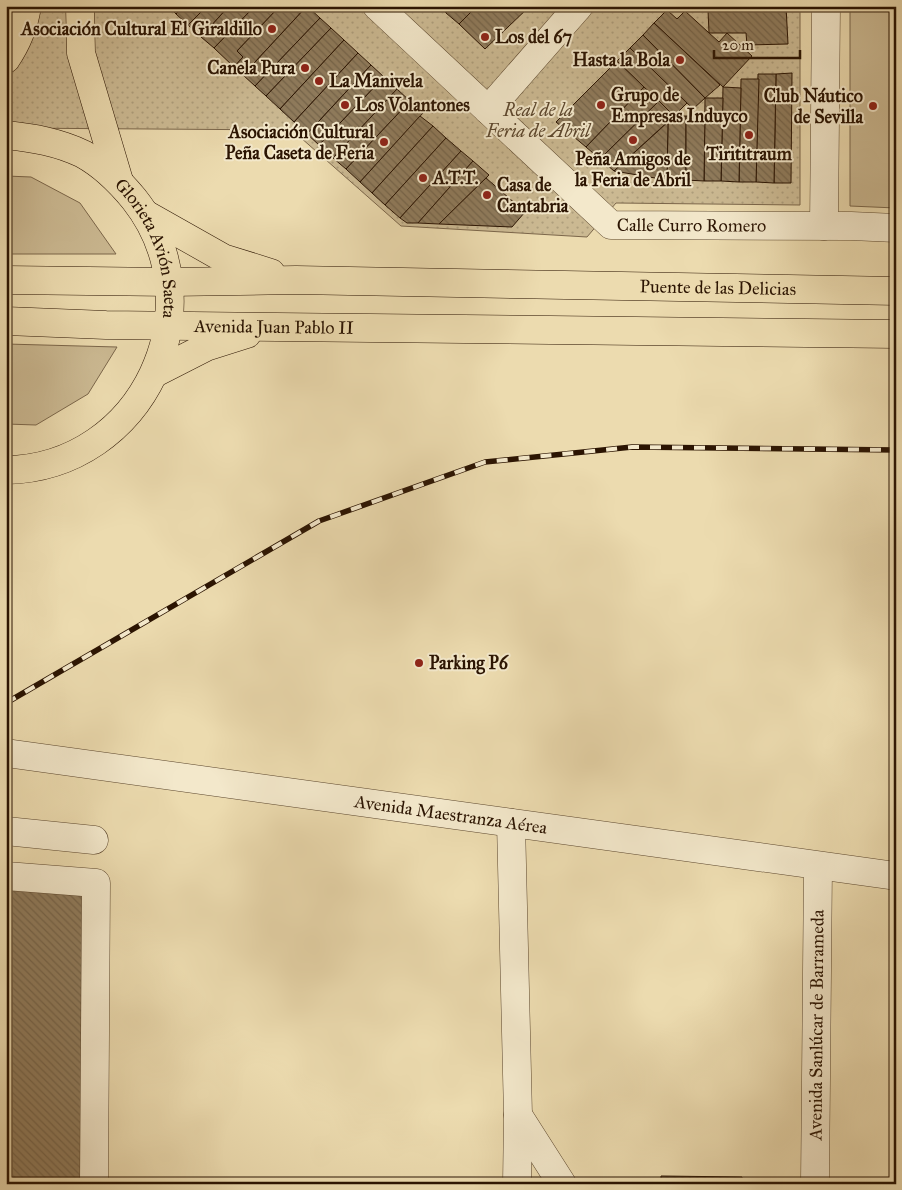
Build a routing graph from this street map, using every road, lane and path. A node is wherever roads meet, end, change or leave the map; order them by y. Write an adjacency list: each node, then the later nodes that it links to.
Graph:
1 (27, 6): 6 (main road)
2 (80, 6): 9 (main road)
3 (377, 6): 7 (street, Calle Curro Romero)
4 (579, 6): 7 (street)
5 (826, 6): 11 (street)
6 (6, 59)
7 (488, 110): 11 (street, Calle Curro Romero)
8 (6, 135): 9 (main road, Glorieta Avión Saeta)
9 (119, 181): 10 (main road, Glorieta Avión Saeta)
10 (145, 214): 14 (main road); 15 (main road, Glorieta Avión Saeta)
11 (824, 226): 12 (street, Calle Curro Romero)
12 (896, 228)
13 (6, 280): 15 (main road)
14 (296, 280): 15 (main road); 16 (main road, Puente de las Delicias)
15 (170, 282): 18 (main road, Glorieta Avión Saeta)
16 (896, 291)
17 (6, 321): 18 (main road, Avenida Juan Pablo II)
18 (169, 325): 19 (main road, Avenida Juan Pablo II); 21 (main road, Glorieta Avión Saeta)
19 (271, 327): 20 (main road, Avenida Juan Pablo II); 21 (main road)
20 (896, 334)
21 (155, 373): 22 (main road, Glorieta Avión Saeta)
22 (49, 464): 23 (main road, Glorieta Avión Saeta); 24 (main road)
23 (6, 470)
24 (6, 489)
25 (6, 753): 26 (street, Avenida Maestranza Aérea)
26 (511, 823): 29 (street, Avenida Maestranza Aérea); 32 (street)
27 (6, 831): 28 (street)
28 (94, 840)
29 (818, 866): 31 (street, Avenida Maestranza Aérea); 36 (street, Avenida Sanlúcar de Barrameda)
30 (6, 876): 33 (street)
31 (896, 876)
32 (518, 1115): 34 (street); 35 (street)
33 (94, 1184)
34 (517, 1184)
35 (562, 1184)
36 (815, 1184)

